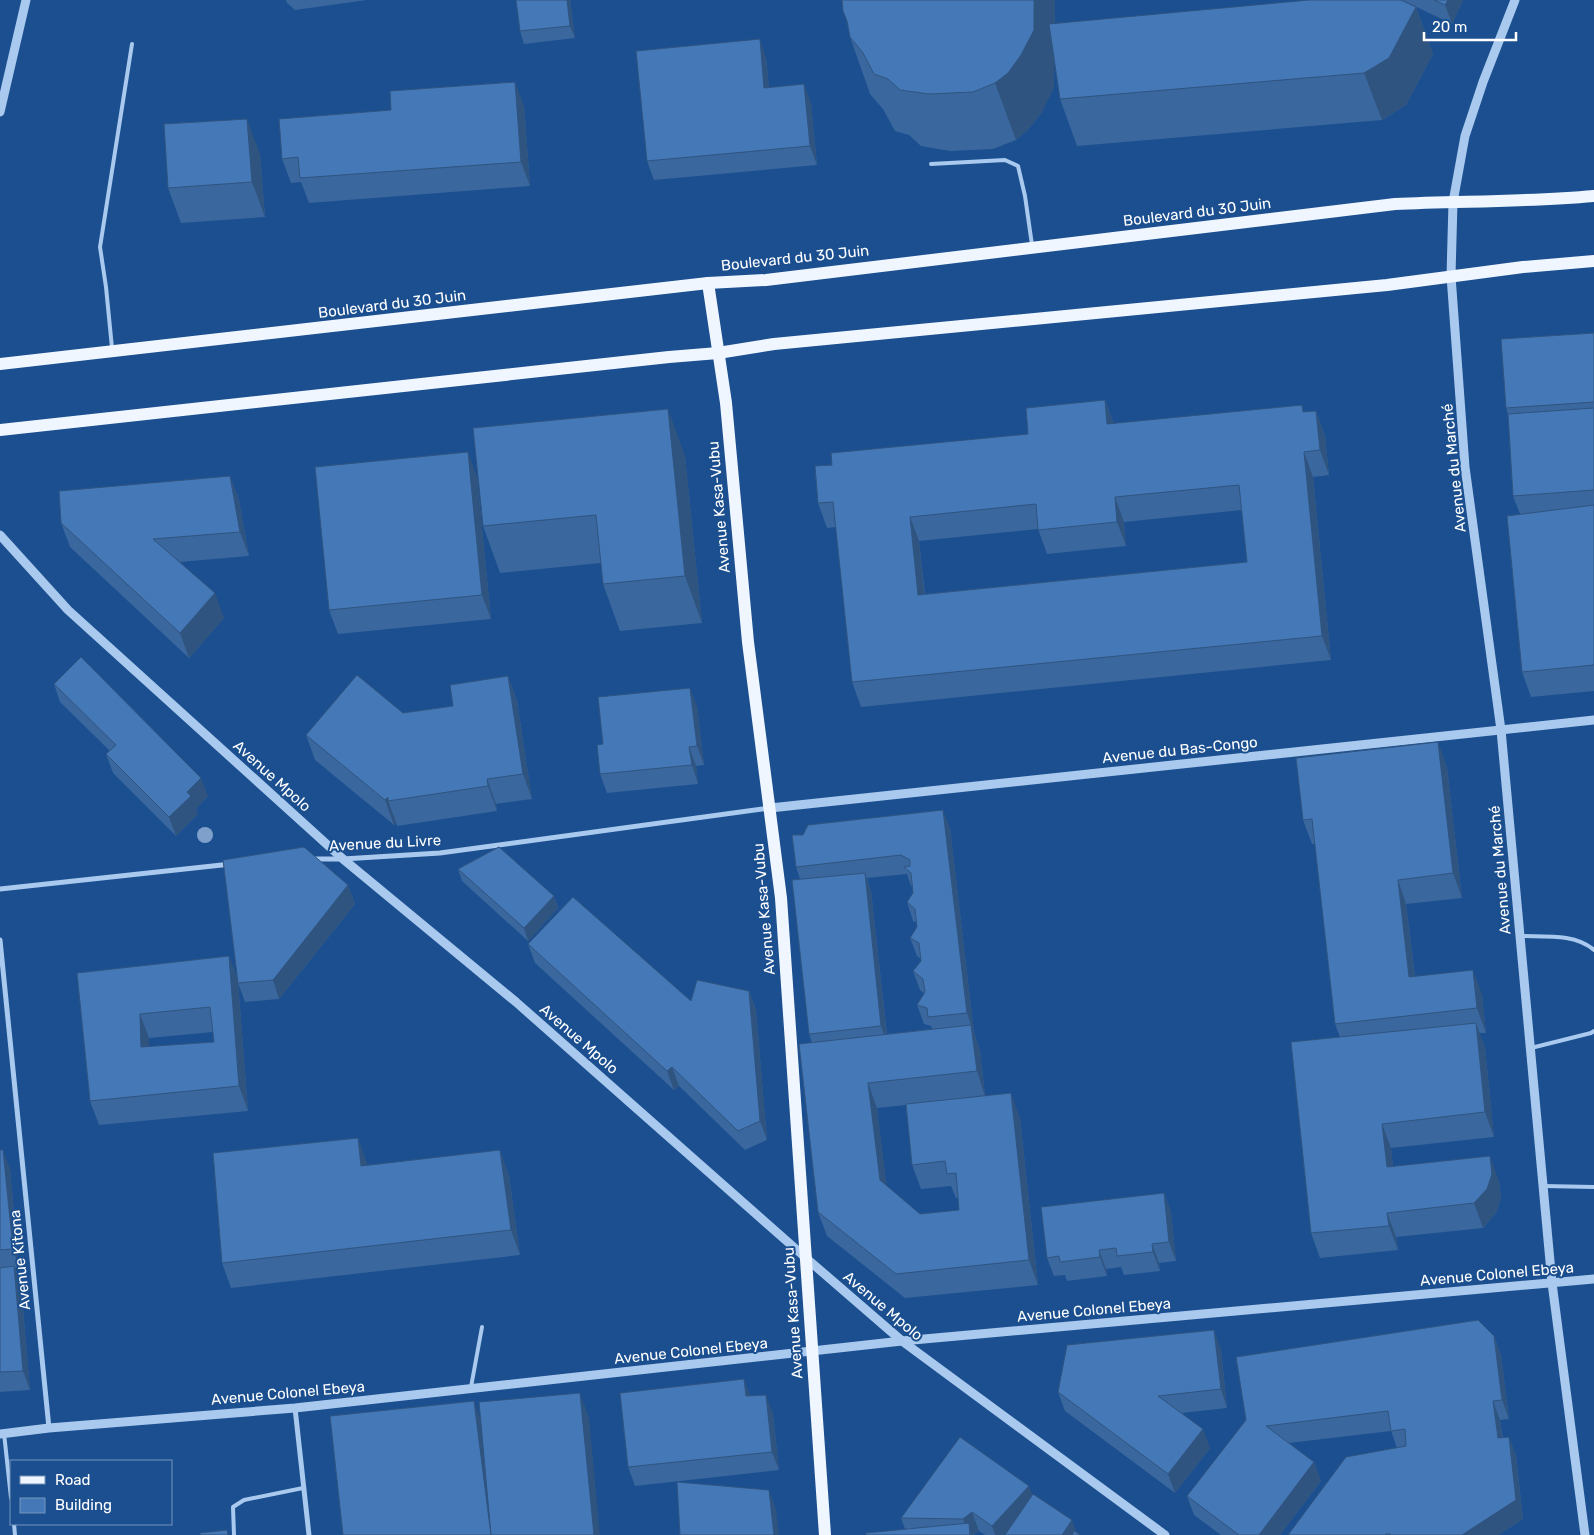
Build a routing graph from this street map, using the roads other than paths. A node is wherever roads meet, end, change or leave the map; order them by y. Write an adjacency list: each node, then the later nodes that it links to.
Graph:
1 (26, 0): 4 (street)
2 (1514, 0): 7 (street, Avenue du Marché)
3 (132, 44): 12 (lane)
4 (0, 112)
5 (931, 164): 8 (lane)
6 (1594, 196): 7 (main road, Boulevard du 30 Juin)
7 (1453, 202): 8 (main road, Boulevard du 30 Juin); 10 (street, Avenue du Marché)
8 (1032, 248): 11 (main road, Boulevard du 30 Juin)
9 (1594, 261): 10 (main road)
10 (1451, 276): 13 (main road); 18 (street, Avenue du Marché)
11 (708, 283): 12 (main road, Boulevard du 30 Juin); 13 (main road, Avenue Kasa-Vubu)
12 (112, 352): 14 (main road, Boulevard du 30 Juin)
13 (718, 353): 15 (main road); 19 (main road, Avenue Kasa-Vubu)
14 (0, 364)
15 (0, 430)
16 (0, 535): 21 (street, Avenue Mpolo)
17 (1594, 720): 18 (street, Avenue du Bas-Congo)
18 (1501, 730): 19 (street, Avenue du Bas-Congo); 24 (street, Avenue du Marché)
19 (770, 808): 21 (street, Avenue du Livre); 31 (main road, Avenue Kasa-Vubu)
20 (304, 859): 21 (street, Avenue du Livre)
21 (343, 860): 31 (street, Avenue Mpolo)
22 (238, 864): 23 (street)
23 (0, 889)
24 (1520, 936): 26 (lane); 28 (street, Avenue du Marché)
25 (0, 940): 39 (street, Avenue Kitona)
26 (1594, 950)
27 (1594, 1031): 28 (lane)
28 (1530, 1049): 29 (street, Avenue du Marché)
29 (1543, 1186): 30 (lane); 33 (street, Avenue du Marché)
30 (1594, 1187)
31 (806, 1258): 35 (street, Avenue Mpolo); 36 (main road, Avenue Kasa-Vubu)
32 (1594, 1279): 33 (street, Avenue Colonel Ebeya)
33 (1552, 1283): 35 (street, Avenue Colonel Ebeya); 47 (street, Avenue du Marché)
34 (482, 1327): 37 (lane)
35 (902, 1341): 36 (street, Avenue Colonel Ebeya); 46 (street, Avenue Mpolo)
36 (812, 1351): 37 (street, Avenue Colonel Ebeya); 45 (main road, Avenue Kasa-Vubu)
37 (470, 1389): 38 (street, Avenue Colonel Ebeya)
38 (294, 1408): 39 (street, Avenue Colonel Ebeya); 41 (street)
39 (49, 1428): 40 (street, Avenue Colonel Ebeya)
40 (2, 1433): 42 (lane)
41 (303, 1488): 43 (lane); 44 (street)
42 (10, 1491)
43 (234, 1535)
44 (309, 1535)
45 (825, 1535)
46 (1165, 1535)
47 (1585, 1535)

